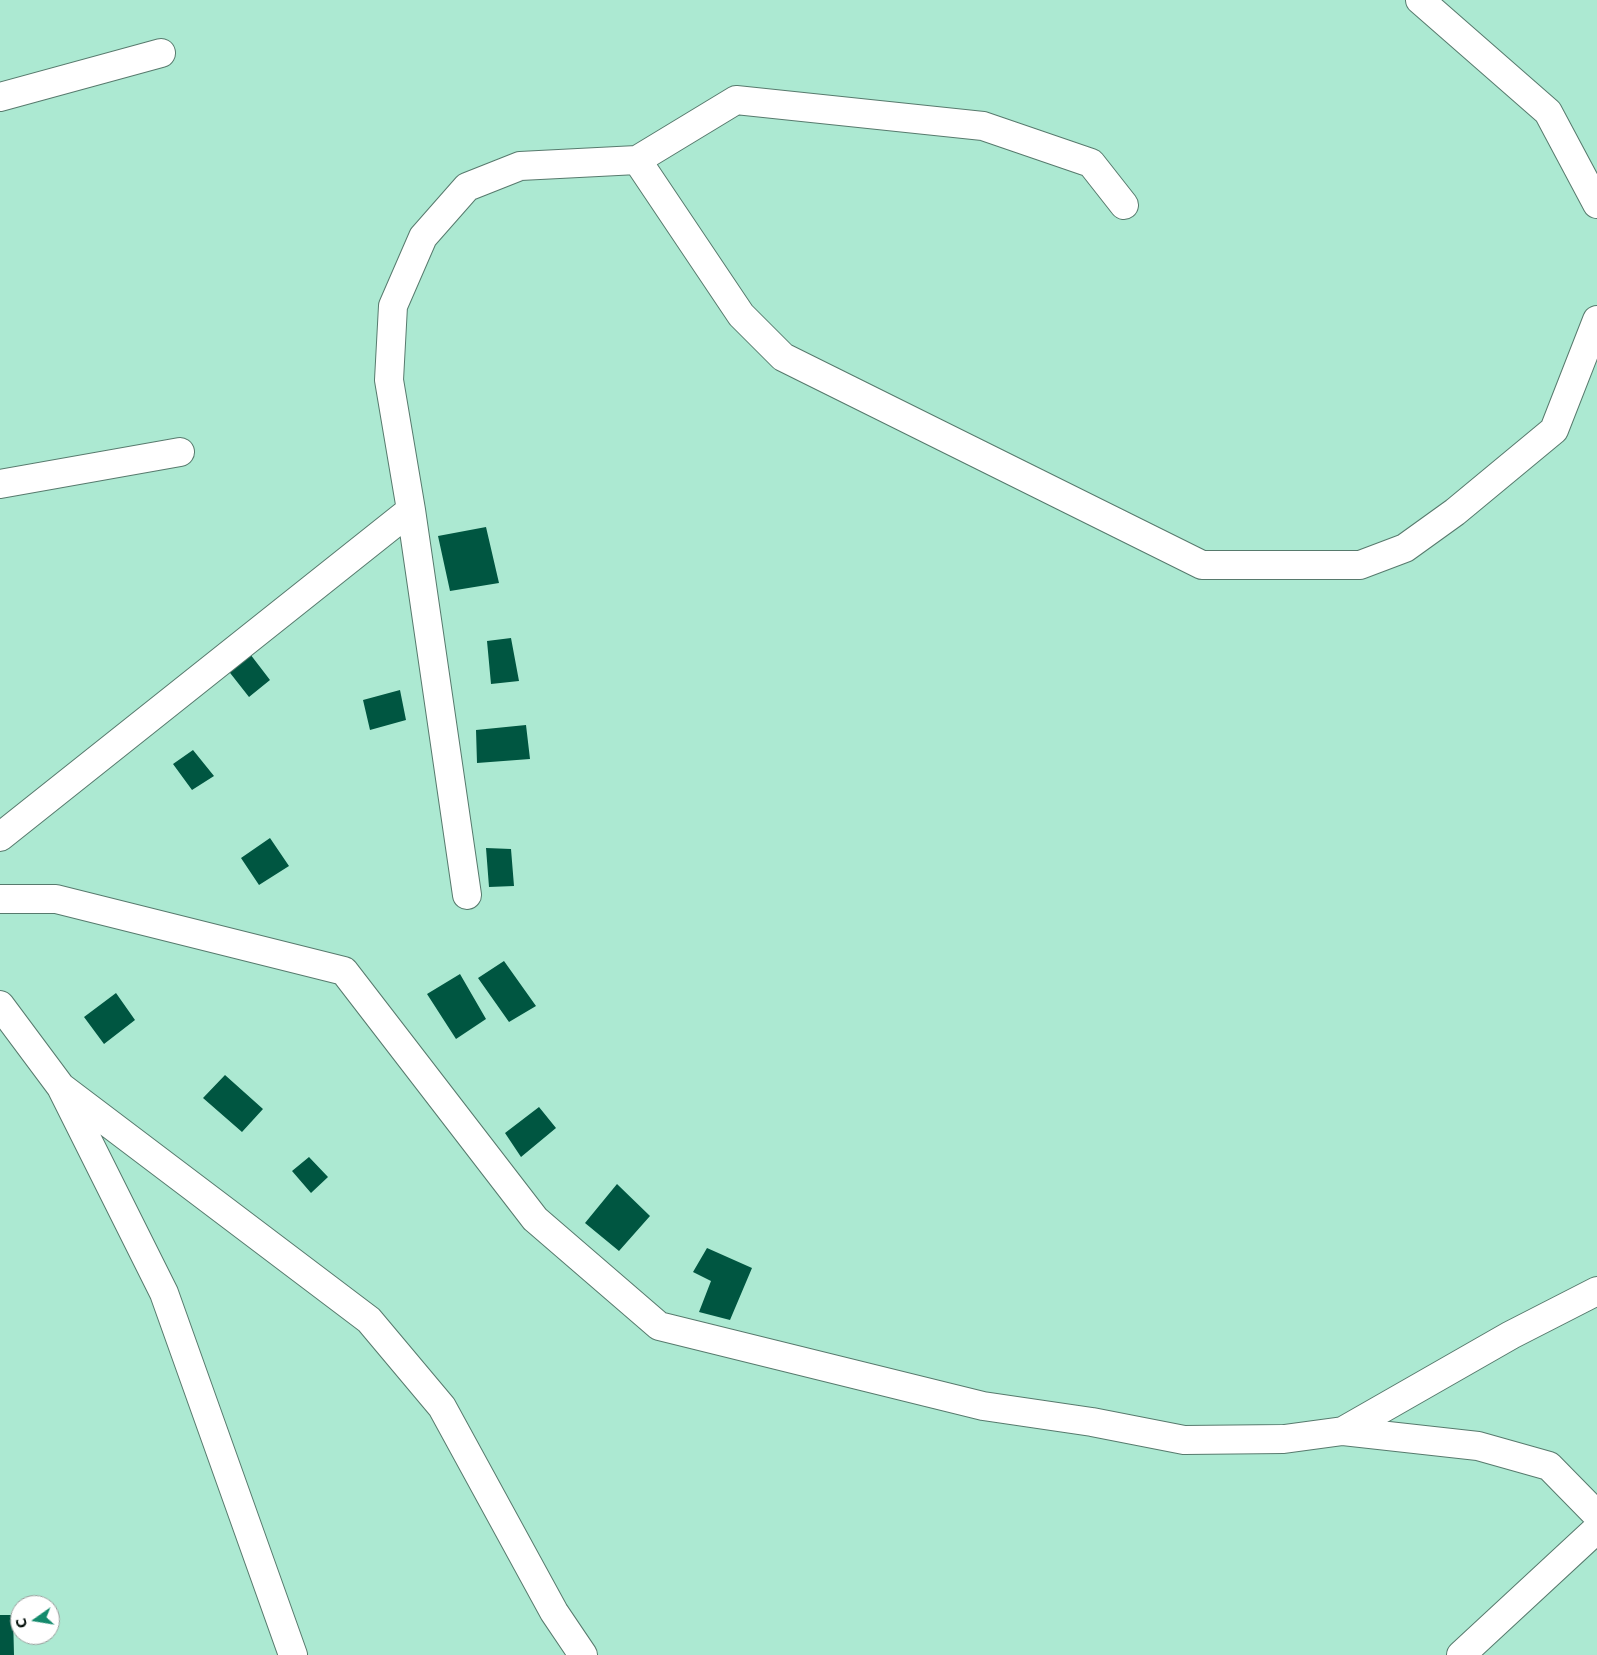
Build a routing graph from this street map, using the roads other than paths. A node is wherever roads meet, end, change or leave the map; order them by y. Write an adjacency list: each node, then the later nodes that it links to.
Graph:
1 (1420, 0): 5 (street)
2 (160, 53): 3 (street)
3 (0, 96)
4 (637, 160): 6 (street); 7 (street); 10 (street)
5 (1597, 204)
6 (1124, 205)
7 (1597, 320)
8 (180, 452): 9 (street)
9 (0, 484)
10 (411, 510): 11 (street); 12 (street)
11 (0, 837)
12 (467, 895)
13 (0, 899): 17 (street)
14 (0, 1005): 15 (street)
15 (61, 1087): 20 (street); 21 (street)
16 (1597, 1291): 17 (street)
17 (1343, 1431): 18 (street)
18 (1597, 1515)
19 (1597, 1528): 22 (street)
20 (293, 1655)
21 (583, 1655)
22 (1461, 1655)

